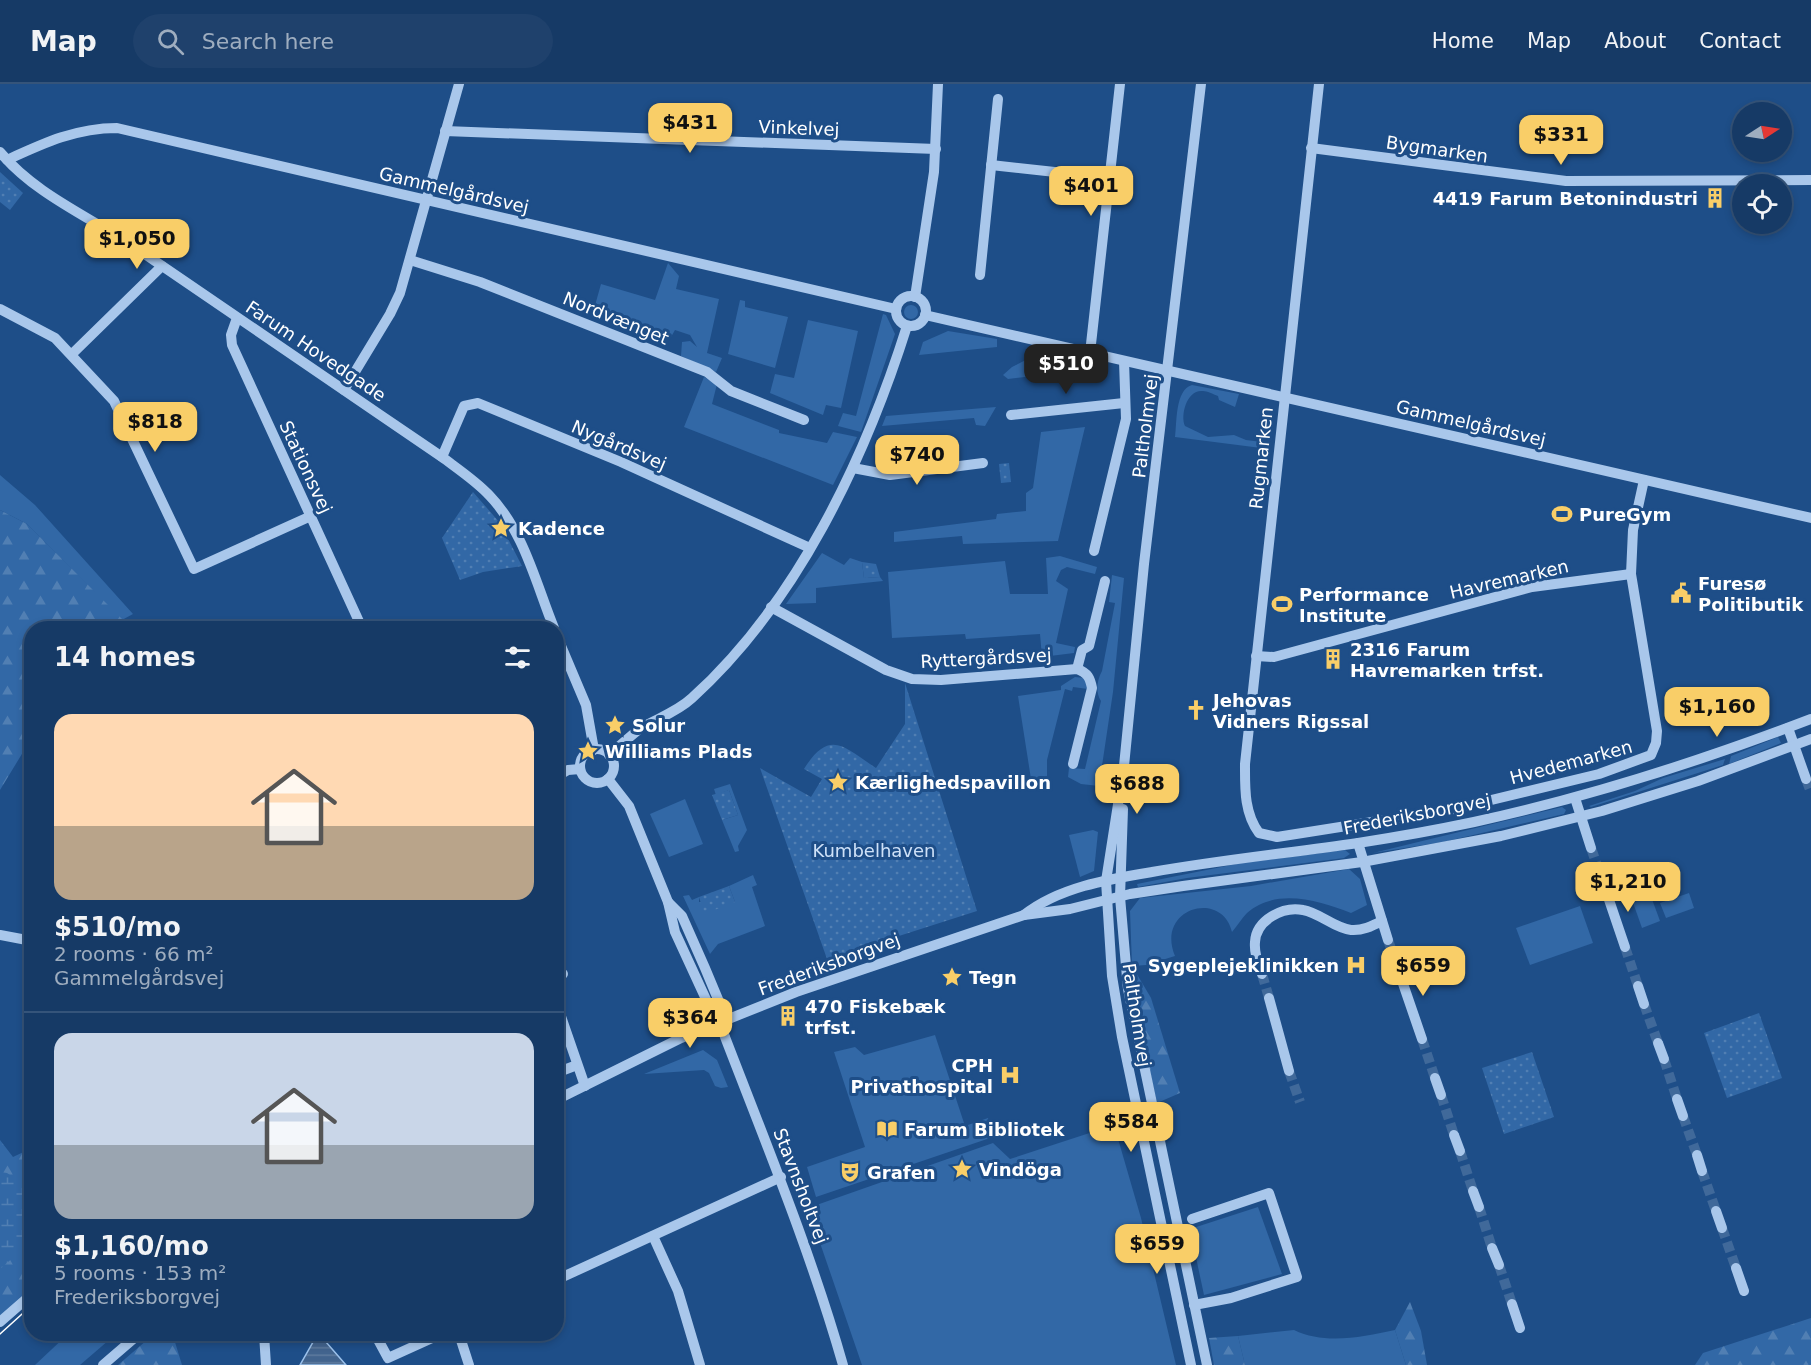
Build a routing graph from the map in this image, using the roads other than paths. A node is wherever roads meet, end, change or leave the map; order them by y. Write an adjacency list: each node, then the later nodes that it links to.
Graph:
1 (459, 84): 7 (street)
2 (938, 84): 9 (street)
3 (1120, 84): 12 (street)
4 (1201, 84): 27 (street, Paltholmvej)
5 (1319, 84): 8 (street, Rugmarken)
6 (998, 99): 11 (street)
7 (445, 131): 9 (street, Vinkelvej); 14 (street)
8 (1311, 148): 13 (street, Bygmarken); 29 (street, Rugmarken)
9 (936, 149): 18 (street)
10 (3, 156): 14 (street, Gammelgårdsvej); 16 (street, Farum Hovedgade)
11 (991, 165): 12 (street); 17 (street)
12 (1110, 178): 24 (street)
13 (1811, 180)
14 (427, 201): 15 (street); 20 (street, Gammelgårdsvej)
15 (410, 260): 28 (street); 32 (street, Nordvænget)
16 (162, 266): 22 (street, Farum Hovedgade); 25 (street)
17 (980, 275)
18 (915, 297): 20 (street); 21 (street)
19 (0, 309): 25 (street)
20 (896, 309): 23 (street)
21 (926, 315): 23 (street); 24 (street, Gammelgårdsvej)
22 (237, 318): 28 (street, Farum Hovedgade); 37 (street, Stationsvej)
23 (907, 326): 35 (street)
24 (1090, 353): 26 (street, Gammelgårdsvej)
25 (72, 354): 37 (street)
26 (1124, 361): 27 (street, Gammelgårdsvej); 30 (street)
27 (1169, 371): 29 (street, Gammelgårdsvej); 58 (street, Paltholmvej)
28 (344, 390): 33 (street, Farum Hovedgade)
29 (1284, 398): 36 (street, Gammelgårdsvej); 47 (street, Rugmarken)
30 (1124, 403): 31 (street); 40 (street)
31 (1011, 416)
32 (804, 420)
33 (442, 457): 39 (street, Nygårdsvej); 45 (street, Farum Hovedgade)
34 (983, 463): 35 (street)
35 (853, 468): 39 (street)
36 (1644, 480): 38 (street, Gammelgårdsvej); 41 (street, Hvedemarken)
37 (311, 516): 44 (street, Stationsvej)
38 (1811, 518)
39 (810, 548): 43 (street)
40 (1094, 551)
41 (1630, 574): 47 (street, Havremarken); 63 (street, Hvedemarken)
42 (1105, 580): 48 (street, Ryttergårdsvej)
43 (771, 607): 48 (street, Ryttergårdsvej); 54 (street)
44 (359, 621)
45 (551, 621)
46 (564, 652): 53 (street)
47 (1256, 656): 63 (street, Rugmarken)
48 (1077, 669): 55 (street, Ryttergårdsvej)
49 (1811, 719): 50 (street, Frederiksborgvej)
50 (1788, 728): 52 (street); 61 (street, Frederiksborgvej)
51 (1811, 739): 52 (street, Frederiksborgvej)
52 (1794, 745): 60 (street); 62 (street, Frederiksborgvej)
53 (594, 750): 54 (street); 56 (street)
54 (609, 755): 59 (street)
55 (1073, 764)
56 (580, 769): 57 (street); 59 (street)
57 (564, 772)
58 (1123, 773): 67 (street, Paltholmvej); 68 (street, Paltholmvej)
59 (608, 779): 83 (street)
60 (1806, 779)
61 (1575, 798): 62 (street); 64 (street, Frederiksborgvej)
62 (1580, 816): 65 (street); 66 (street, Frederiksborgvej)
63 (1260, 833)
64 (1358, 843): 66 (street); 67 (street, Frederiksborgvej)
65 (1591, 848)
66 (1362, 861): 70 (street, Frederiksborgvej); 73 (street)
67 (1120, 878): 68 (street, Frederiksborgvej); 70 (street, Paltholmvej)
68 (1106, 881): 71 (street, Paltholmvej); 72 (street, Frederiksborgvej)
69 (1605, 888): 77 (street)
70 (1120, 897): 71 (street, Frederiksborgvej); 115 (street, Paltholmvej)
71 (1106, 900): 72 (street, Frederiksborgvej); 128 (street, Paltholmvej)
72 (1024, 915): 83 (street, Frederiksborgvej)
73 (1382, 921): 76 (street); 79 (street)
74 (0, 935): 75 (street)
75 (24, 940)
76 (1388, 940)
77 (1625, 947)
78 (1399, 972): 85 (street)
79 (1262, 974)
80 (1638, 986): 82 (street)
81 (1269, 998): 90 (street)
82 (1644, 1004)
83 (720, 1022): 92 (street, Frederiksborgvej); 101 (street, Stavnsholtvej)
84 (564, 1026): 88 (street)
85 (1422, 1039)
86 (1658, 1043): 87 (street)
87 (1664, 1059)
88 (577, 1065): 89 (street); 92 (street)
89 (564, 1070)
90 (1289, 1071)
91 (1435, 1078): 93 (street)
92 (585, 1086): 94 (street, Frederiksborgvej)
93 (1441, 1095)
94 (564, 1096)
95 (1677, 1099): 96 (street)
96 (1683, 1116)
97 (1454, 1135): 98 (street)
98 (1460, 1151)
99 (1697, 1155): 100 (street)
100 (1702, 1171)
101 (781, 1177): 107 (street); 127 (street, Stavnsholtvej)
102 (1473, 1191): 103 (street)
103 (1479, 1208)
104 (1716, 1211): 106 (street)
105 (1192, 1219): 115 (street)
106 (1722, 1228)
107 (653, 1236): 111 (street); 126 (street)
108 (1492, 1248): 109 (street)
109 (1499, 1265)
110 (1736, 1268): 112 (street)
111 (564, 1276)
112 (1743, 1291)
113 (24, 1301): 116 (street)
114 (1512, 1304): 117 (street)
115 (1194, 1305): 129 (street, Paltholmvej)
116 (0, 1322)
117 (1520, 1328)
118 (131, 1341): 123 (street)
119 (264, 1341): 124 (street)
120 (379, 1341): 121 (street)
121 (426, 1341)
122 (461, 1341): 125 (street)
123 (103, 1365)
124 (266, 1365)
125 (469, 1365)
126 (700, 1365)
127 (843, 1365)
128 (1191, 1365)
129 (1207, 1365)

